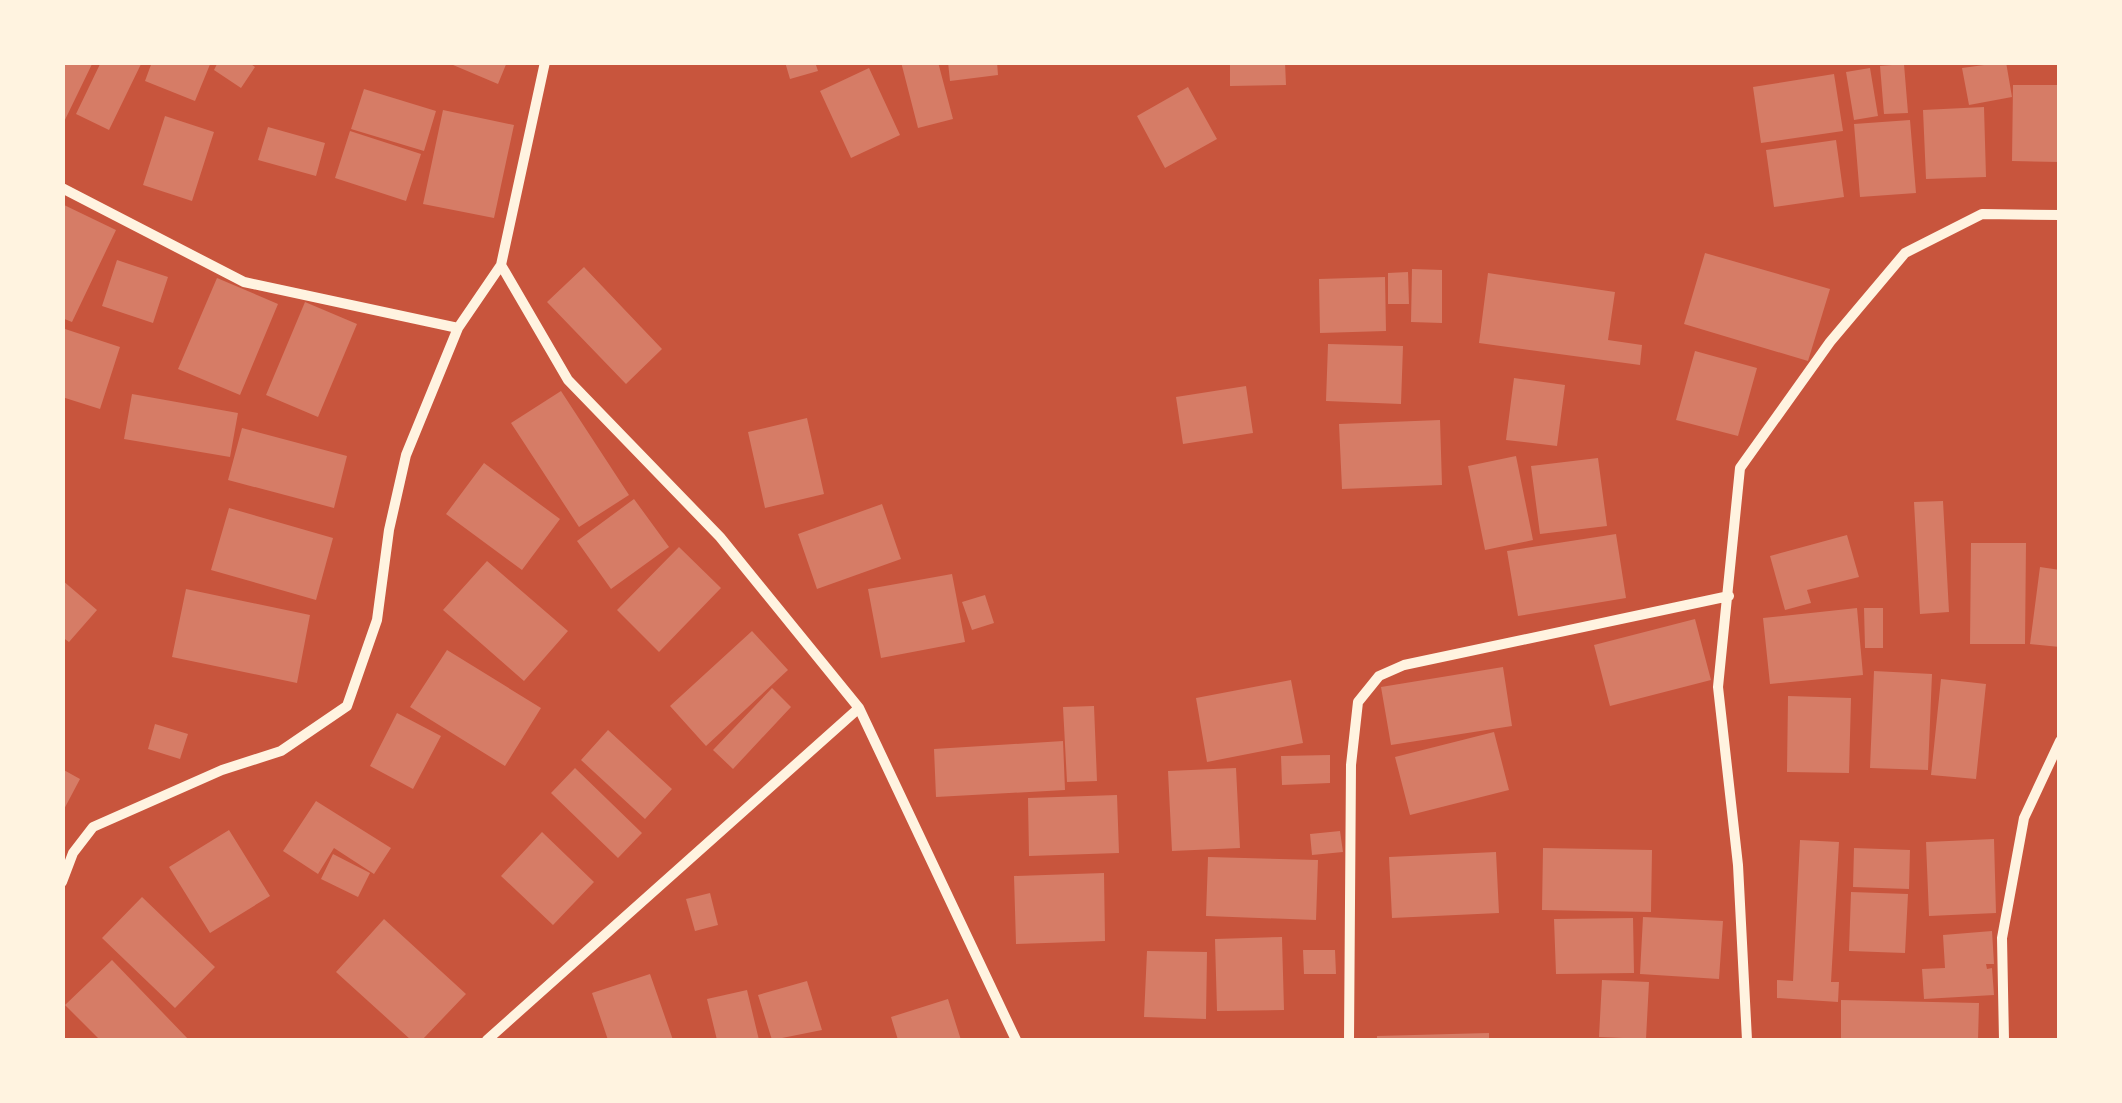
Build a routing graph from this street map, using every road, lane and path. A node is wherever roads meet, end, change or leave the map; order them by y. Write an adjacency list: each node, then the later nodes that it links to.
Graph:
1 (531, 62): 2 (street)
2 (542, 68): 5 (street)
3 (62, 188): 6 (street)
4 (2060, 215): 7 (street)
5 (500, 265): 6 (street); 8 (street)
6 (458, 328): 10 (street)
7 (1729, 596): 13 (street); 14 (street)
8 (859, 708): 11 (street); 12 (street)
9 (2060, 740): 15 (street)
10 (62, 882)
11 (487, 1040)
12 (1016, 1040)
13 (1350, 1040)
14 (1747, 1040)
15 (2004, 1040)

